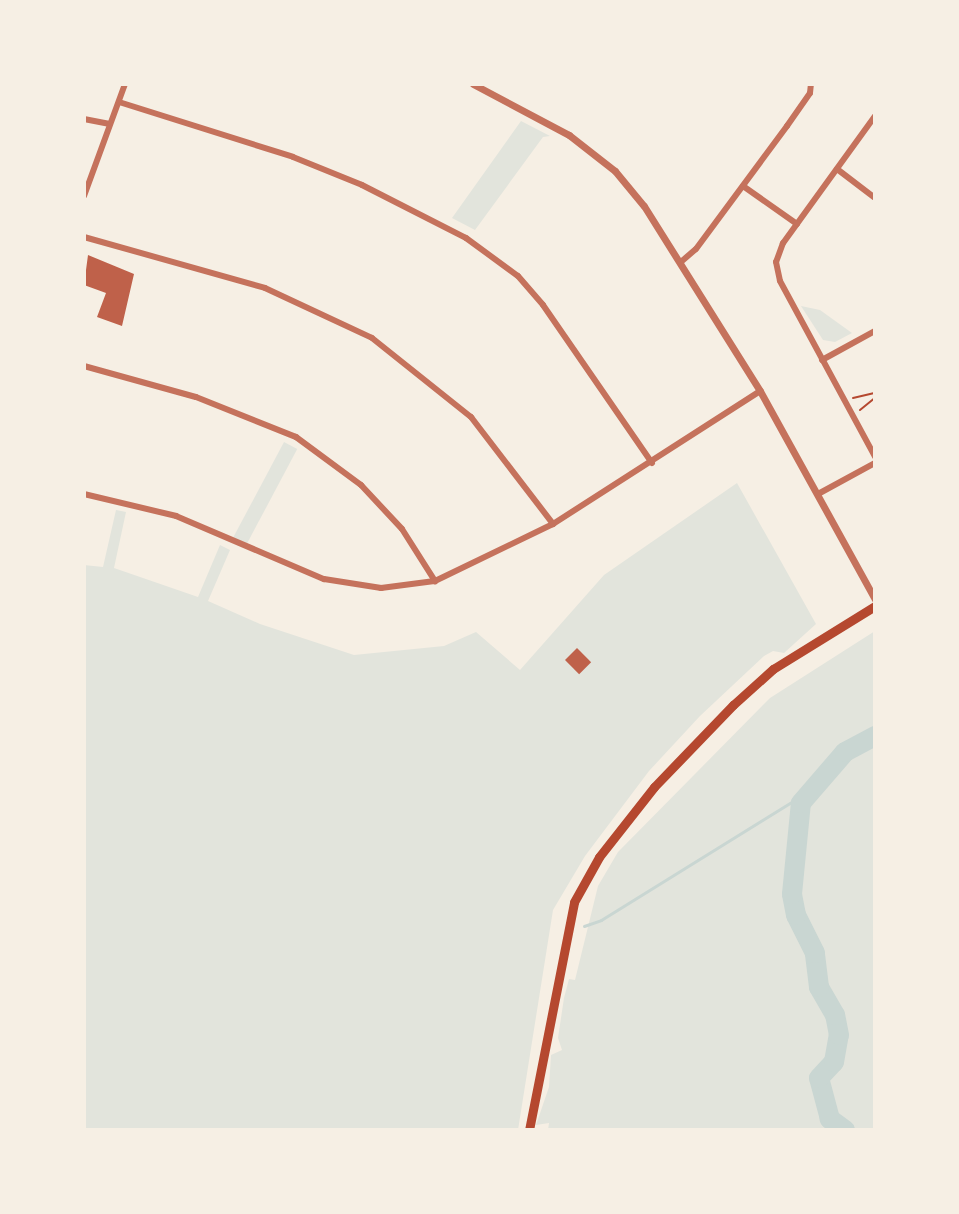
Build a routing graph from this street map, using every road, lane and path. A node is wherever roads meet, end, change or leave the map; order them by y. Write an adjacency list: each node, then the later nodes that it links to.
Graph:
1 (125, 84): 4 (street)
2 (473, 84): 14 (street)
3 (811, 84): 9 (street)
4 (119, 102): 7 (street); 24 (street)
5 (875, 116): 8 (street)
6 (84, 119): 7 (street)
7 (109, 124): 10 (street)
8 (837, 169): 11 (street); 12 (street)
9 (743, 186): 12 (street); 14 (street)
10 (84, 196)
11 (875, 198)
12 (797, 224): 16 (street)
13 (84, 237): 28 (street)
14 (682, 261): 18 (street)
15 (875, 331): 16 (street)
16 (822, 360): 21 (street)
17 (84, 366): 29 (street)
18 (760, 391): 24 (street); 27 (street)
19 (875, 393): 21 (path)
20 (875, 398): 22 (path)
21 (844, 401): 22 (street)
22 (852, 415): 23 (street)
23 (875, 457)
24 (652, 463): 28 (street)
25 (875, 463): 27 (street)
26 (84, 494): 29 (street)
27 (818, 494): 30 (street)
28 (553, 524): 29 (street)
29 (435, 581)
30 (875, 599)
31 (875, 606): 32 (main road)
32 (529, 1130)

